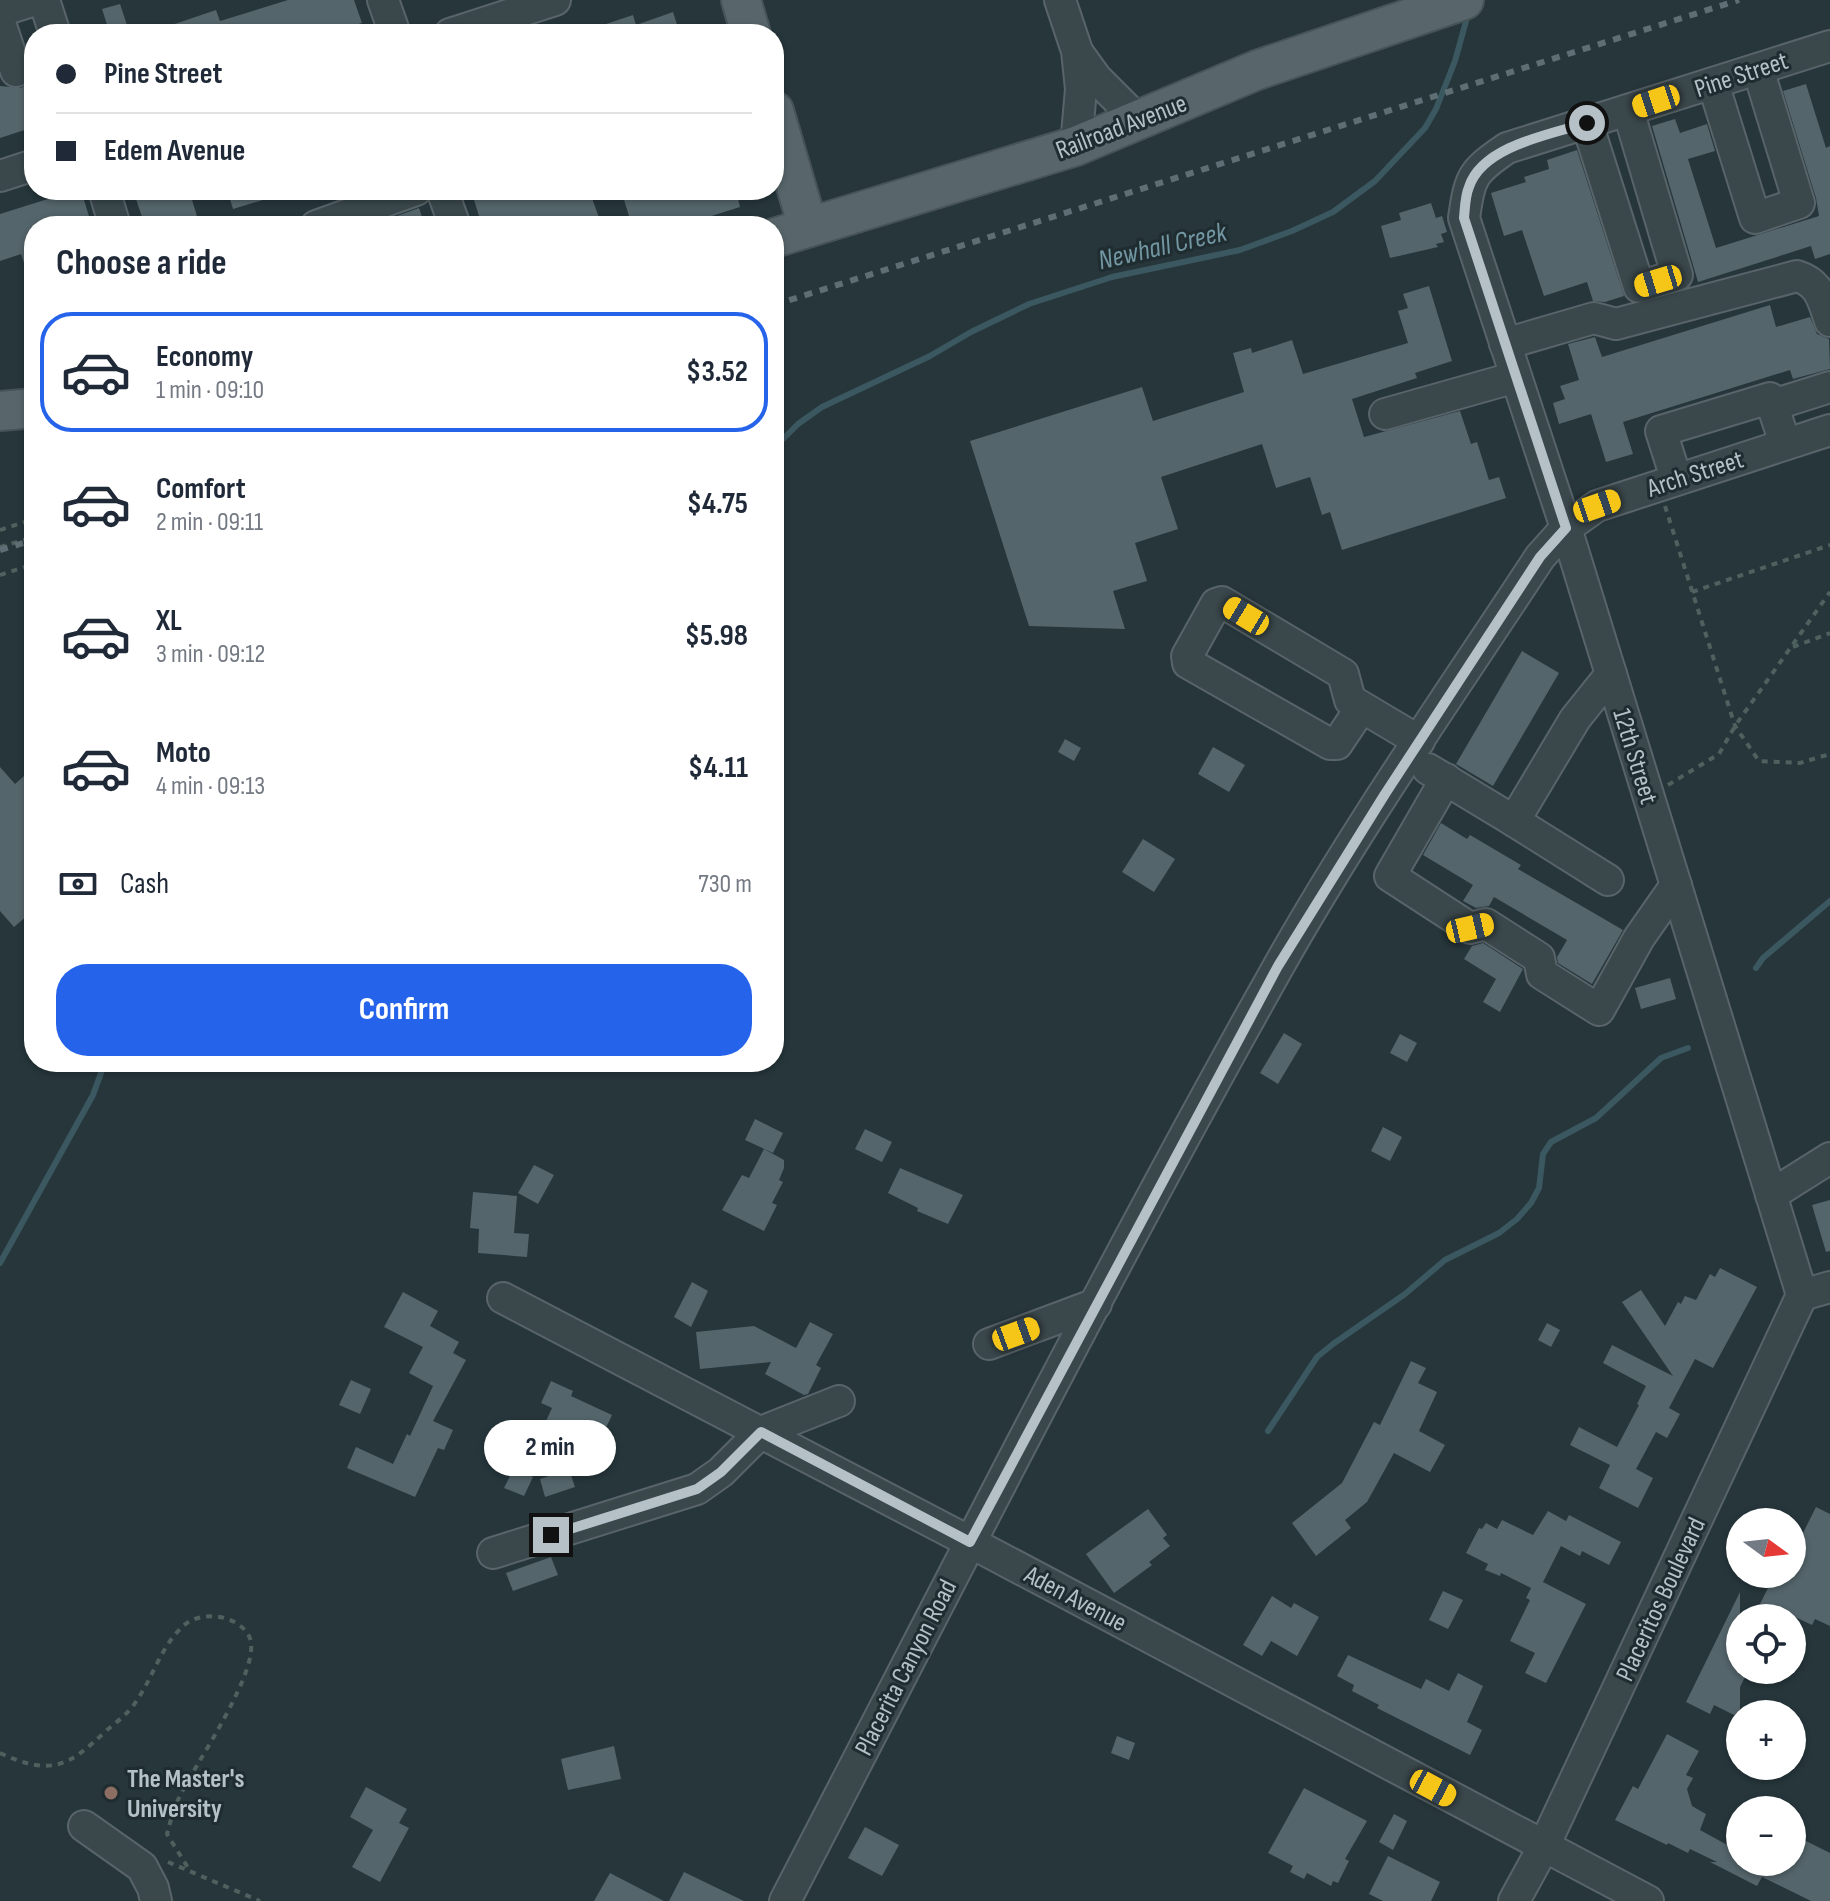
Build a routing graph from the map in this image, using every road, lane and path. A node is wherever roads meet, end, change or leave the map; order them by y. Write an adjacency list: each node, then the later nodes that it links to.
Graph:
1 (35, 0): 8 (street)
2 (44, 0): 10 (street)
3 (383, 0): 11 (street)
4 (555, 0): 12 (street)
5 (741, 0): 13 (main road)
6 (1060, 0): 15 (street)
7 (1425, 7): 20 (main road, Railroad Avenue)
8 (0, 11)
9 (0, 23): 17 (street)
10 (52, 24)
11 (391, 24)
12 (481, 24)
13 (748, 24)
14 (1830, 46): 16 (street, Pine Street)
15 (1077, 51): 20 (street); 22 (street)
16 (1758, 69): 18 (street, Pine Street); 18 (street)
17 (16, 71)
18 (1713, 83): 19 (street, Pine Street)
19 (1628, 110): 21 (street, Pine Street); 21 (street)
20 (1140, 122): 22 (main road, Railroad Avenue)
21 (1587, 123): 28 (street, Pine Street)
22 (1076, 146): 29 (main road, Railroad Avenue)
23 (24, 168): 24 (street)
24 (0, 176)
25 (784, 183): 29 (main road)
26 (354, 201): 27 (street)
27 (331, 216)
28 (1464, 218): 31 (street, 12th Street)
29 (791, 233)
30 (1830, 321): 31 (street)
31 (1505, 344): 32 (street, 12th Street)
32 (1516, 377): 37 (street); 42 (street, 12th Street)
33 (1830, 387): 34 (street)
34 (1773, 405): 39 (street); 40 (street)
35 (24, 409): 36 (main road)
36 (0, 411)
37 (1385, 414)
38 (1830, 430): 39 (street, Arch Street)
39 (1785, 443): 40 (street, Arch Street)
40 (1666, 482): 42 (street, Arch Street); 49 (path)
41 (24, 522): 43 (path)
42 (1566, 528): 53 (street, 12th Street); 56 (street, Placerita Canyon Road)
43 (0, 530)
44 (24, 540): 46 (path)
45 (1830, 545): 49 (path)
46 (0, 547)
47 (24, 567): 48 (path)
48 (0, 575)
49 (1692, 592): 55 (path)
50 (1830, 592): 52 (path)
51 (1830, 633): 52 (path)
52 (1790, 648): 55 (path)
53 (1611, 674): 59 (street, 12th Street); 60 (street)
54 (1361, 708): 54 (street); 56 (street)
55 (1735, 726): 57 (path); 59 (path)
56 (1414, 749): 58 (street); 67 (street, Placerita Canyon Road)
57 (1830, 754)
58 (1446, 779): 60 (street); 62 (street)
59 (1647, 792): 62 (street, 12th Street)
60 (1514, 821): 61 (street)
61 (1608, 880)
62 (1676, 885): 64 (street, 12th Street)
63 (1830, 1158): 64 (street)
64 (1771, 1195): 65 (street, 12th Street)
65 (1821, 1295): 75 (street, Placeritos Boulevard)
66 (503, 1298): 70 (street, Aden Avenue)
67 (1096, 1304): 68 (street); 71 (street, Placerita Canyon Road)
68 (989, 1344)
69 (839, 1401): 70 (street)
70 (761, 1432): 71 (street, Aden Avenue); 72 (street)
71 (970, 1542): 75 (street, Aden Avenue); 80 (street, Placerita Canyon Road)
72 (493, 1553)
73 (0, 1753): 77 (path)
74 (84, 1826): 76 (street)
75 (1544, 1846): 81 (street, Placeritos Boulevard); 82 (street, Aden Avenue)
76 (142, 1867): 77 (path); 78 (street)
77 (190, 1871): 79 (path)
78 (156, 1901)
79 (260, 1901)
80 (785, 1901)
81 (1514, 1901)
82 (1648, 1901)

